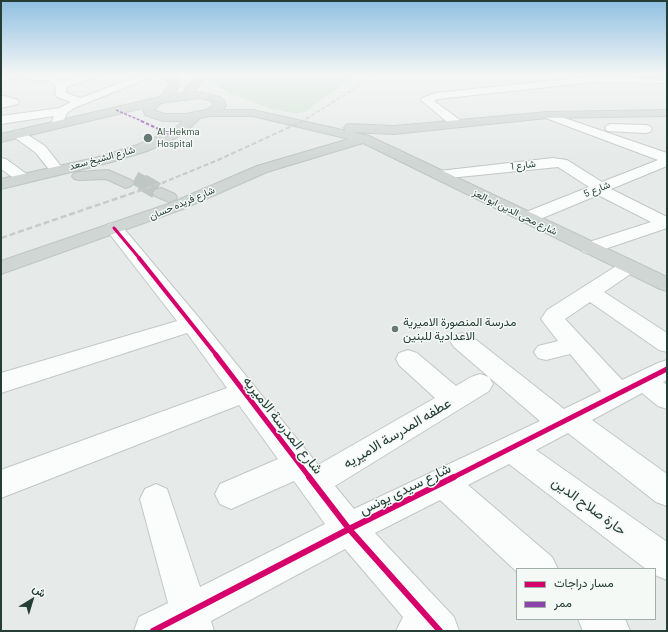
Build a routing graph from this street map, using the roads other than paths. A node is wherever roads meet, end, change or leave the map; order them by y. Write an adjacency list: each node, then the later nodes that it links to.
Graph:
1 (75, 103): 7 (street)
2 (144, 103): 15 (main road)
3 (155, 103): 12 (main road, شارع محى الدين ابو العز)
4 (220, 103): 8 (main road)
5 (227, 103): 17 (main road)
6 (431, 103): 14 (street)
7 (63, 111): 13 (street); 15 (street)
8 (210, 113): 12 (main road, شارع محى الدين ابو العز); 22 (main road, شارع محى الدين ابو العز)
9 (595, 113): 10 (main road); 11 (main road); 19 (street)
10 (667, 113)
11 (547, 115): 14 (main road); 19 (street)
12 (196, 116): 18 (main road, شارع الشيخ سعد)
13 (2, 118)
14 (456, 123): 17 (main road)
15 (57, 124): 20 (main road)
16 (646, 129): 19 (street)
17 (394, 130): 22 (main road)
18 (176, 132): 28 (main road, شارع الشيخ سعد); 32 (main road)
19 (611, 133): 23 (street)
20 (18, 134): 21 (main road); 28 (street)
21 (2, 137)
22 (358, 137): 29 (main road, شارع محى الدين ابو العز); 36 (main road, شارع فريده حسان); 38 (main road, شارع فريده حسان)
23 (643, 149): 24 (street); 25 (street)
24 (667, 149)
25 (667, 158)
26 (667, 161): 33 (street, شارع 5)
27 (1, 162): 30 (street)
28 (57, 170): 30 (main road, شارع الشيخ سعد)
29 (438, 175): 33 (street, شارع 1); 34 (main road, شارع محى الدين ابو العز)
30 (23, 178): 31 (main road, شارع الشيخ سعد)
31 (1, 184)
32 (1, 187)
33 (600, 188): 34 (street, شارع 5); 35 (street, شارع 1)
34 (527, 218): 37 (main road, شارع محى الدين ابو العز)
35 (663, 227): 37 (street)
36 (114, 228): 40 (main road, شارع فريده حسان); 43 (street, شارع المدرسة الاميريه)
37 (590, 248): 39 (main road, شارع محى الدين ابو العز)
38 (1, 256)
39 (628, 267): 41 (main road, شارع محى الدين ابو العز); 42 (street)
40 (1, 268)
41 (667, 285)
42 (590, 292): 45 (street); 46 (street)
43 (192, 324): 49 (street); 52 (street, شارع المدرسة الاميريه)
44 (462, 341): 54 (street)
45 (667, 344)
46 (575, 345): 47 (street); 51 (street)
47 (546, 352)
48 (408, 359): 53 (street)
49 (1, 383)
50 (480, 384): 53 (street, عطفه المدرسة الاميريه)
51 (649, 386): 54 (street, شارع سيدى يونس)
52 (244, 392): 56 (street, شارع المدرسة الاميريه); 58 (street)
53 (454, 399): 56 (street, عطفه المدرسة الاميريه)
54 (566, 421): 55 (street, شارع سيدى يونس); 59 (street)
55 (511, 449): 57 (street, شارع سيدى يونس); 63 (street, حارة صلاح الدين)
56 (307, 474): 60 (street, عطفه المدرسة الاميريه); 62 (street, شارع المدرسة الاميريه)
57 (442, 483): 62 (street, شارع سيدى يونس); 64 (street)
58 (1, 484)
59 (667, 492)
60 (231, 494)
61 (156, 499): 66 (street)
62 (349, 529): 66 (street, شارع سيدى يونس); 67 (street, شارع المدرسة الاميريه)
63 (667, 563)
64 (539, 568)
65 (598, 620): 69 (street)
66 (192, 622): 68 (street, شارع سيدى يونس)
67 (429, 628)
68 (154, 631)
69 (611, 631)

